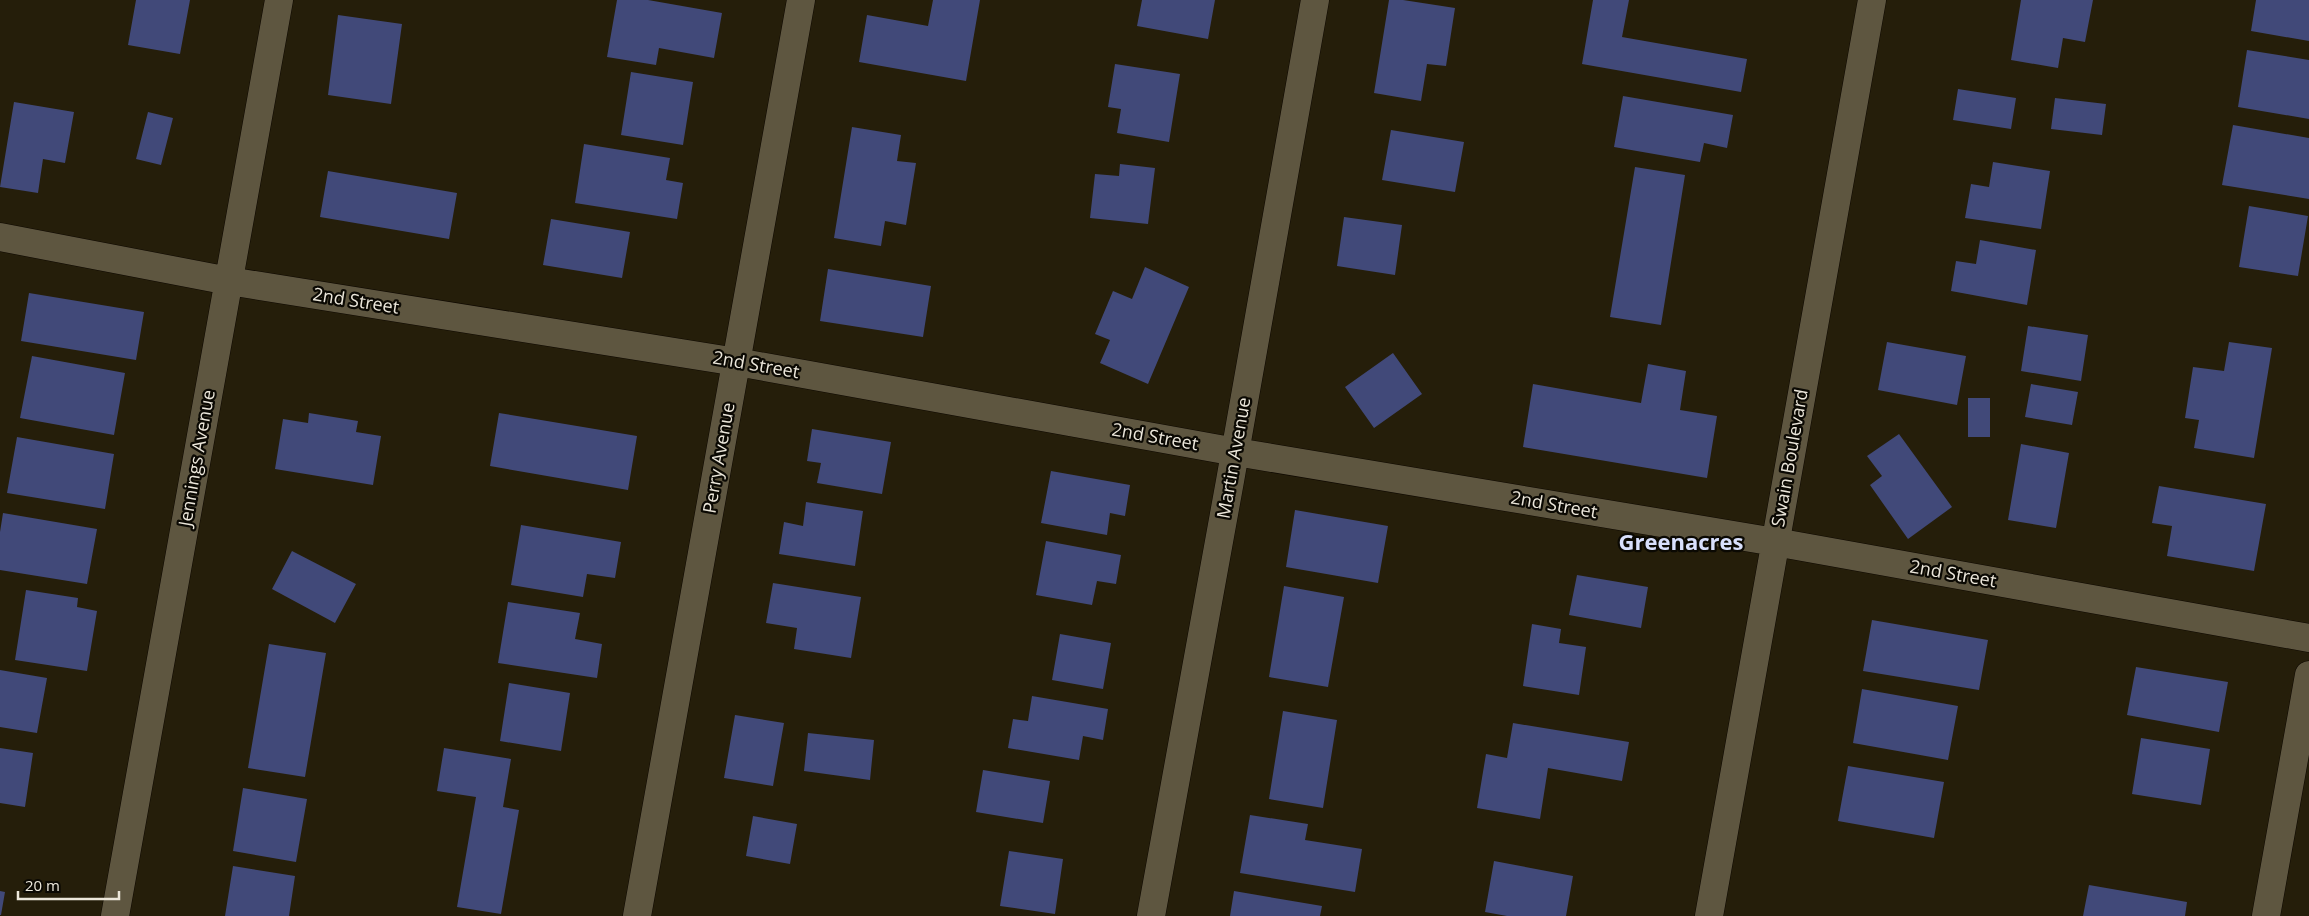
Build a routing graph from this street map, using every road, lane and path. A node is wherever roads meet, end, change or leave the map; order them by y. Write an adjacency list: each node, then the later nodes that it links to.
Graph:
1 (279, 0): 6 (street, Jennings Avenue)
2 (801, 0): 7 (street, Perry Avenue)
3 (1315, 0): 8 (street, Martin Avenue)
4 (1872, 0): 9 (street, Swain Boulevard)
5 (0, 237): 6 (street, 2nd Street)
6 (229, 280): 7 (street, 2nd Street); 12 (street, Jennings Avenue)
7 (737, 362): 8 (street, 2nd Street); 13 (street, Perry Avenue)
8 (1236, 452): 9 (street, 2nd Street); 14 (street, Martin Avenue)
9 (1776, 542): 10 (street, 2nd Street); 15 (street, Swain Boulevard)
10 (2309, 638)
11 (2309, 675): 16 (street)
12 (115, 916)
13 (637, 916)
14 (1151, 916)
15 (1709, 916)
16 (2266, 916)

